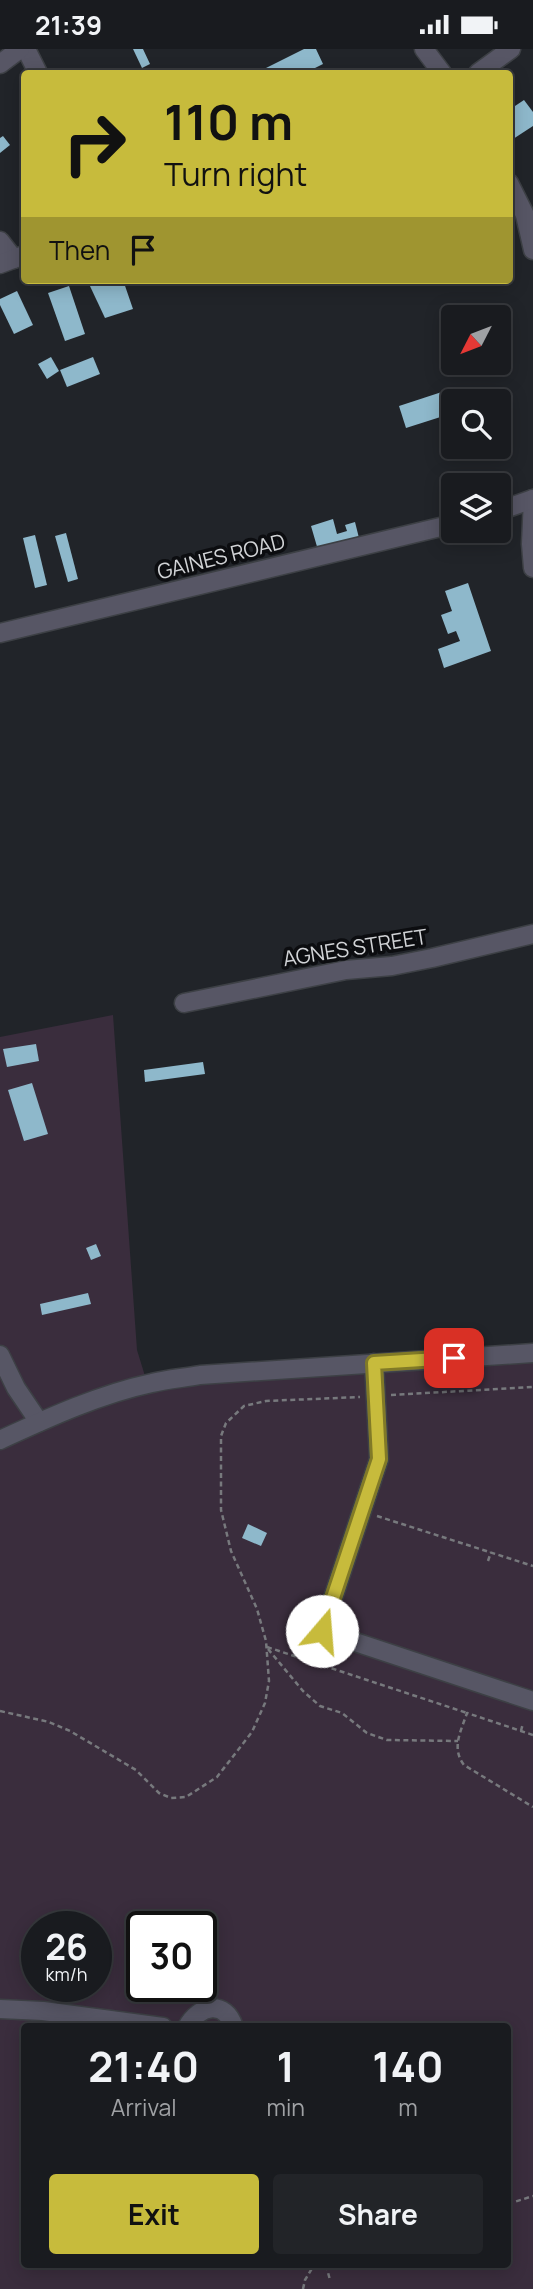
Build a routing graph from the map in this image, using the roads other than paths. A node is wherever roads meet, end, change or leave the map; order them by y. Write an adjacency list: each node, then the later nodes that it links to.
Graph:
1 (19, 49): 5 (street)
2 (26, 49): 6 (street)
3 (424, 49): 7 (street)
4 (511, 49): 8 (street)
5 (0, 64)
6 (36, 70)
7 (440, 70)
8 (482, 70)
9 (513, 191): 11 (street)
10 (0, 241): 12 (street)
11 (533, 250)
12 (13, 259)
13 (533, 499): 14 (street); 16 (street)
14 (511, 507)
15 (441, 527): 17 (street, GAINES ROAD)
16 (533, 568)
17 (0, 633)
18 (533, 934): 19 (street, AGNES STREET)
19 (184, 1003)
20 (533, 1353): 22 (street)
21 (0, 1355): 23 (street)
22 (374, 1363): 23 (street); 25 (street)
23 (39, 1422): 24 (street)
24 (0, 1440)
25 (533, 1701)
26 (0, 2008): 27 (street)
27 (133, 2023)
28 (190, 2023): 29 (street)
29 (232, 2023)

